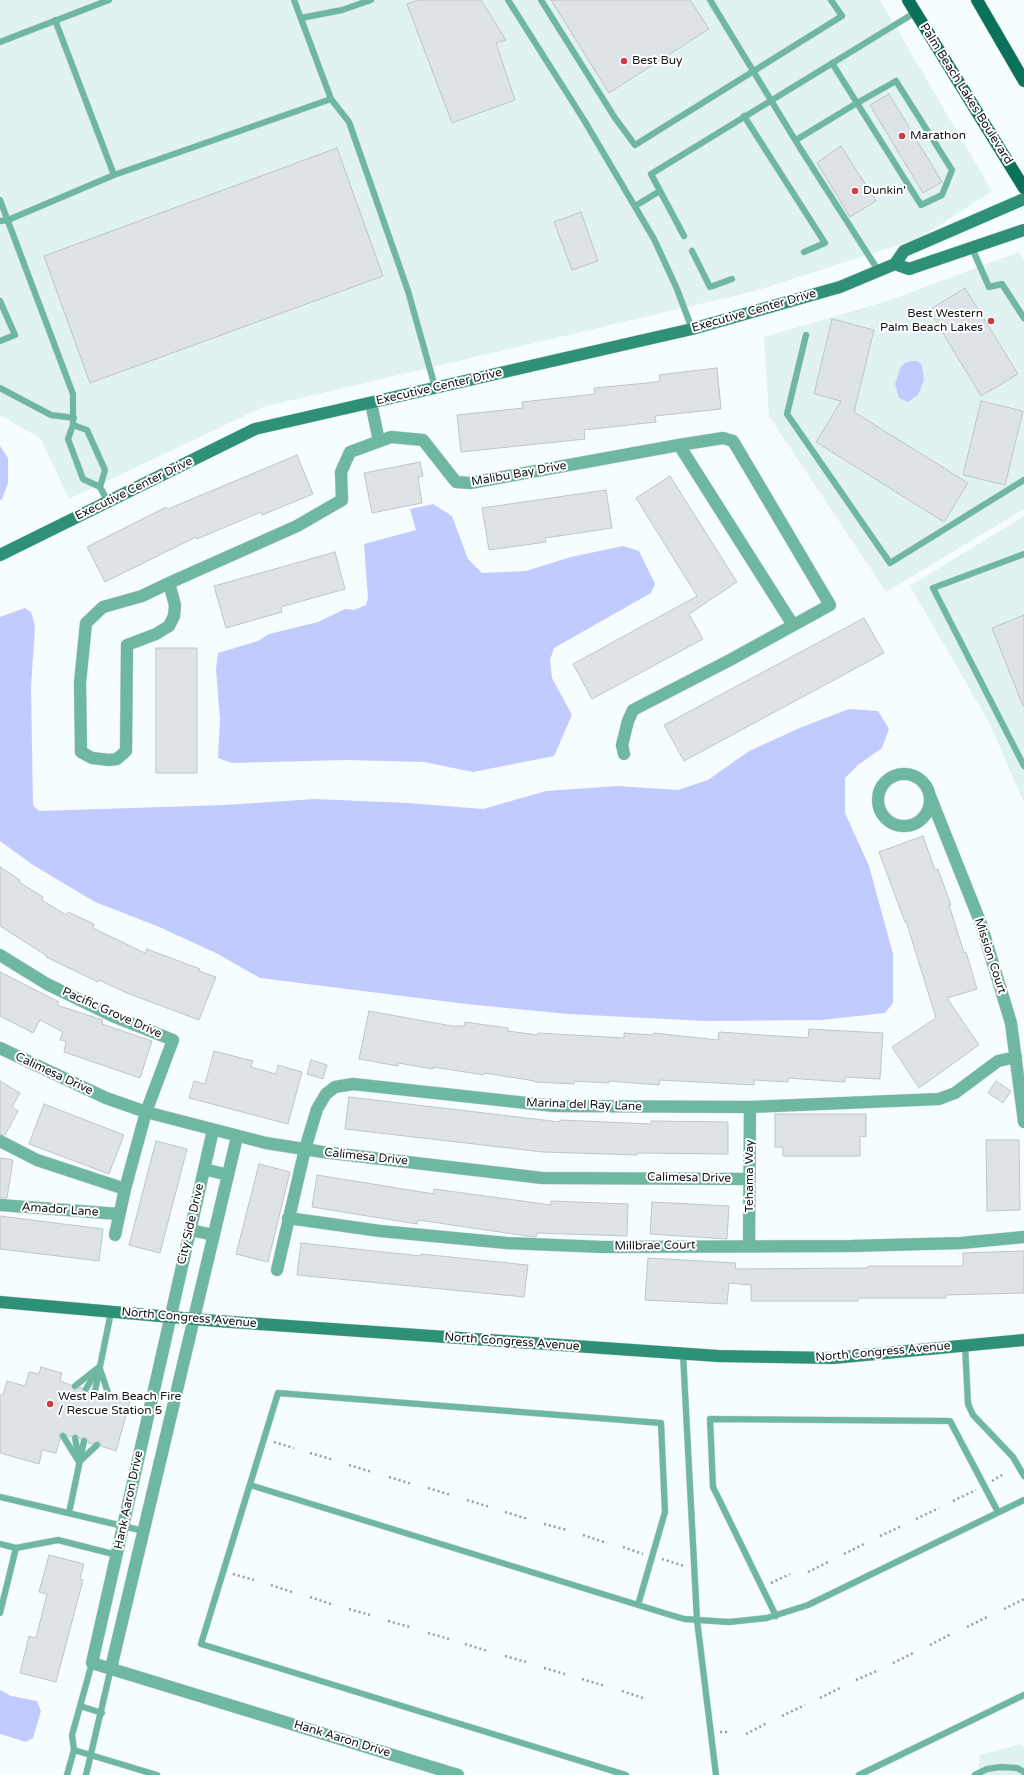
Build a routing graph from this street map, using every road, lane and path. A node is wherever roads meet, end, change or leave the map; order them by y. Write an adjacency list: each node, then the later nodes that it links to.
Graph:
1 (109, 0): 12 (lane)
2 (294, 0): 11 (lane)
3 (371, 0): 11 (lane)
4 (508, 0): 27 (lane)
5 (541, 0): 15 (lane)
6 (710, 0): 15 (lane)
7 (831, 0): 15 (lane)
8 (908, 0): 10 (main road, Palm Beach Lakes Boulevard)
9 (977, 0): 16 (main road)
10 (916, 12): 14 (lane); 23 (main road, Palm Beach Lakes Boulevard)
11 (301, 18): 17 (lane)
12 (55, 20): 13 (lane); 22 (lane)
13 (0, 42)
14 (832, 63): 18 (lane); 19 (lane)
15 (754, 72): 18 (lane)
16 (1024, 81)
17 (330, 99): 22 (lane); 43 (lane)
18 (771, 100): 20 (lane); 21 (lane)
19 (857, 103): 19 (lane); 21 (lane)
20 (744, 116): 24 (lane); 34 (lane)
21 (796, 140): 36 (lane)
22 (114, 175): 28 (lane)
23 (1024, 188)
24 (660, 191): 27 (lane); 31 (lane)
25 (1024, 199): 35 (street, Executive Center Drive)
26 (0, 200): 28 (lane)
27 (635, 206): 40 (lane)
28 (8, 220): 29 (lane); 46 (lane)
29 (0, 221)
30 (1024, 230): 32 (street, Executive Center Drive)
31 (684, 236)
32 (972, 248): 35 (street, Executive Center Drive); 39 (lane)
33 (692, 251): 37 (lane)
34 (804, 252)
35 (895, 264): 36 (street, Executive Center Drive)
36 (878, 270): 40 (street, Executive Center Drive)
37 (732, 279)
38 (0, 301): 42 (lane)
39 (1024, 318)
40 (692, 329): 43 (street, Executive Center Drive)
41 (806, 335): 50 (lane)
42 (0, 341)
43 (435, 387): 45 (street, Executive Center Drive)
44 (0, 388): 46 (lane)
45 (371, 403): 48 (street); 52 (street, Executive Center Drive)
46 (74, 418): 47 (lane)
47 (73, 425): 51 (lane); 51 (lane)
48 (379, 441): 49 (street, Malibu Bay Drive); 55 (street, Malibu Bay Drive)
49 (679, 445): 56 (street); 56 (street, Malibu Bay Drive)
50 (1024, 480)
51 (100, 487): 52 (lane)
52 (108, 502): 54 (street, Executive Center Drive)
53 (1024, 554): 58 (lane)
54 (0, 555)
55 (169, 584): 55 (street, Malibu Bay Drive)
56 (793, 625): 57 (street, Malibu Bay Drive)
57 (624, 754)
58 (1024, 766)
59 (930, 796): 59 (street, Mission Court); 62 (street, Mission Court)
60 (0, 955): 64 (street, Pacific Grove Drive)
61 (0, 1048): 64 (street, Calimesa Drive)
62 (1016, 1057): 63 (street, Marina del Ray Lane); 65 (street, Mission Court)
63 (750, 1108): 69 (street, Marina del Ray Lane); 72 (street, Tehama Way)
64 (146, 1112): 66 (street, Calimesa Drive); 73 (street, Pacific Grove Drive)
65 (1024, 1122)
66 (213, 1130): 67 (street, Calimesa Drive); 70 (street, City Side Drive)
67 (237, 1137): 69 (street, Calimesa Drive); 71 (street, City Side Drive)
68 (0, 1141): 73 (street)
69 (304, 1149): 72 (street, Calimesa Drive); 76 (street, Marina del Ray Lane)
70 (204, 1169): 71 (street); 77 (street, City Side Drive)
71 (228, 1175): 79 (street, City Side Drive)
72 (749, 1179): 81 (street, Tehama Way)
73 (125, 1189): 75 (street, Pacific Grove Drive)
74 (0, 1205): 75 (street, Amador Lane)
75 (119, 1214): 78 (street, Pacific Grove Drive)
76 (288, 1218): 81 (street, Millbrae Court); 82 (street, Marina del Ray Lane)
77 (190, 1230): 79 (street); 85 (street, City Side Drive)
78 (115, 1235)
79 (214, 1235): 86 (street, City Side Drive)
80 (1024, 1237): 81 (street, Millbrae Court)
81 (749, 1245)
82 (277, 1270)
83 (0, 1302): 84 (street, North Congress Avenue)
84 (111, 1312): 85 (street, North Congress Avenue); 90 (lane)
85 (170, 1317): 86 (street, North Congress Avenue); 127 (street, Hank Aaron Drive)
86 (194, 1320): 89 (street, North Congress Avenue); 130 (street, Hank Aaron Drive)
87 (1024, 1340): 88 (street, North Congress Avenue)
88 (964, 1345): 89 (street, North Congress Avenue); 107 (lane)
89 (683, 1354): 161 (lane)
90 (99, 1367): 91 (lane); 92 (lane); 93 (lane); 94 (lane)
91 (75, 1386)
92 (86, 1389)
93 (95, 1392)
94 (109, 1396)
95 (63, 1436): 103 (lane)
96 (75, 1438): 103 (lane)
97 (264, 1439): 100 (path); 111 (lane); 154 (lane)
98 (84, 1442): 103 (lane)
99 (96, 1445): 103 (lane)
100 (294, 1448)
101 (310, 1453): 102 (path)
102 (334, 1460)
103 (79, 1462): 123 (lane)
104 (349, 1464): 105 (path)
105 (372, 1472)
106 (1002, 1475): 109 (path)
107 (1024, 1476)
108 (389, 1477): 110 (path)
109 (990, 1482)
110 (412, 1484)
111 (250, 1485): 144 (lane); 154 (lane)
112 (428, 1488): 114 (path)
113 (976, 1490): 118 (path)
114 (451, 1496)
115 (0, 1497): 123 (lane)
116 (467, 1500): 119 (path)
117 (1024, 1500): 122 (lane)
118 (953, 1501)
119 (490, 1507)
120 (939, 1508): 125 (path)
121 (505, 1512): 124 (path)
122 (998, 1512): 159 (lane); 159 (lane)
123 (69, 1513): 127 (lane)
124 (528, 1519)
125 (916, 1519)
126 (544, 1524): 129 (path)
127 (123, 1525): 130 (lane); 140 (street, Hank Aaron Drive)
128 (902, 1526): 132 (path)
129 (567, 1530)
130 (144, 1531): 176 (street, Hank Aaron Drive)
131 (583, 1535): 133 (path)
132 (880, 1536)
133 (607, 1543)
134 (866, 1543): 139 (path)
135 (0, 1544): 137 (lane)
136 (623, 1547): 138 (path)
137 (16, 1548): 140 (lane); 157 (lane)
138 (646, 1554)
139 (844, 1554)
140 (117, 1555): 175 (street, Hank Aaron Drive)
141 (662, 1559): 143 (path)
142 (830, 1561): 145 (path)
143 (685, 1566)
144 (224, 1571): 147 (path); 203 (lane)
145 (808, 1572)
146 (790, 1574): 149 (path)
147 (254, 1580)
148 (271, 1585): 150 (path)
149 (768, 1585)
150 (292, 1592)
151 (310, 1597): 153 (path)
152 (1024, 1599): 156 (path)
153 (332, 1604)
154 (638, 1605): 161 (lane)
155 (349, 1609): 158 (path)
156 (1004, 1609)
157 (0, 1613)
158 (370, 1615)
159 (776, 1616): 161 (lane)
160 (987, 1617): 164 (path)
161 (697, 1620): 204 (lane)
162 (388, 1621): 163 (path)
163 (410, 1627)
164 (967, 1627)
165 (428, 1633): 167 (path)
166 (951, 1634): 169 (path)
167 (449, 1639)
168 (466, 1644): 170 (path)
169 (930, 1645)
170 (488, 1651)
171 (913, 1653): 174 (path)
172 (505, 1656): 173 (path)
173 (526, 1662)
174 (893, 1662)
175 (92, 1663): 176 (street, Hank Aaron Drive); 189 (lane)
176 (111, 1668): 190 (lane); 202 (street, Hank Aaron Drive)
177 (544, 1668): 179 (path)
178 (879, 1670): 181 (path)
179 (566, 1674)
180 (582, 1680): 182 (path)
181 (856, 1680)
182 (605, 1686)
183 (840, 1688): 187 (path)
184 (622, 1692): 186 (path)
185 (1024, 1694): 205 (lane)
186 (643, 1698)
187 (820, 1698)
188 (805, 1705): 191 (path)
189 (80, 1706): 190 (lane); 196 (lane)
190 (102, 1713): 197 (lane)
191 (782, 1716)
192 (767, 1724): 195 (path)
193 (720, 1732): 194 (path)
194 (729, 1732)
195 (746, 1734)
196 (74, 1750): 197 (lane); 199 (lane)
197 (92, 1756): 200 (lane); 201 (lane)
198 (1024, 1772): 206 (lane)
199 (67, 1775)
200 (86, 1775)
201 (157, 1775)
202 (458, 1775)
203 (626, 1775)
204 (716, 1775)
205 (858, 1775)
206 (975, 1775)

